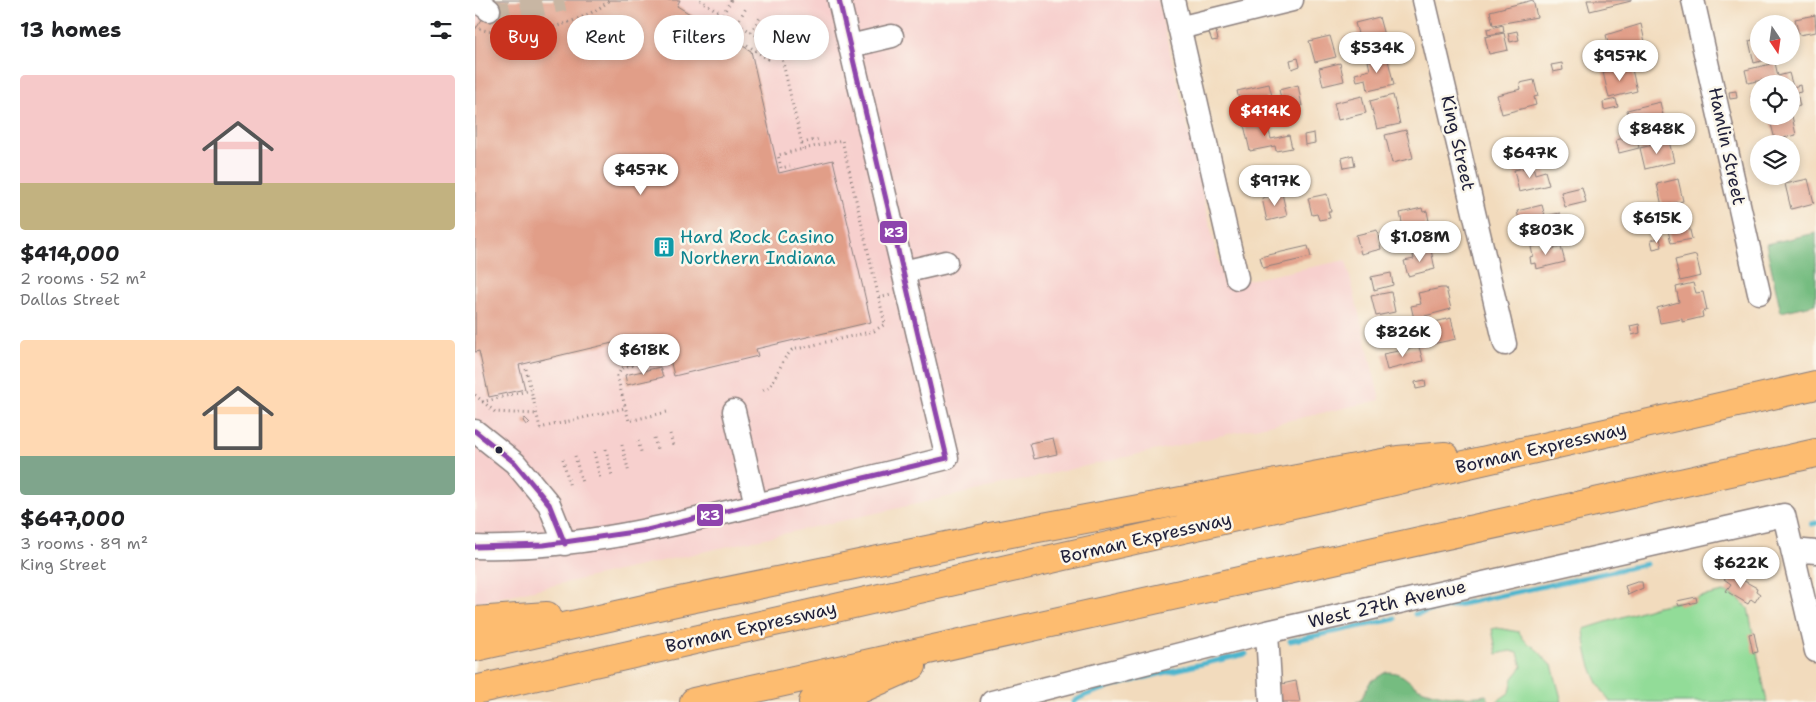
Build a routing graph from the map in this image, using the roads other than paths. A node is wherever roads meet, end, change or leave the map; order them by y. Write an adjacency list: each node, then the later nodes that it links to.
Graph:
1 (839, 0): 8 (street)
2 (1173, 0): 6 (street)
3 (1293, 0): 6 (street)
4 (1425, 0): 13 (street, King Street)
5 (1693, 0): 12 (street, Hamlin Street)
6 (1179, 28): 11 (street)
7 (892, 36): 8 (street)
8 (850, 46): 10 (street)
9 (945, 262): 10 (street)
10 (903, 272): 19 (street)
11 (1237, 278)
12 (1759, 293)
13 (1505, 344)
14 (1816, 385): 17 (highway, Borman Expressway)
15 (734, 411): 19 (street)
16 (475, 431): 20 (street)
17 (1551, 446): 24 (highway); 30 (highway, Borman Expressway)
18 (1816, 453): 27 (highway)
19 (756, 505): 20 (street)
20 (565, 544): 21 (street)
21 (475, 547)
22 (1792, 550): 23 (street); 26 (street, West 27th Avenue); 29 (street)
23 (1816, 552)
24 (681, 601): 25 (highway); 28 (highway)
25 (475, 621)
26 (1267, 632): 31 (street, West 27th Avenue); 35 (street)
27 (964, 643): 32 (highway); 33 (highway)
28 (475, 647)
29 (1816, 651)
30 (475, 690)
31 (1053, 694): 34 (street, West 27th Avenue)
32 (694, 702)
33 (813, 702)
34 (992, 702)
35 (1271, 702)

